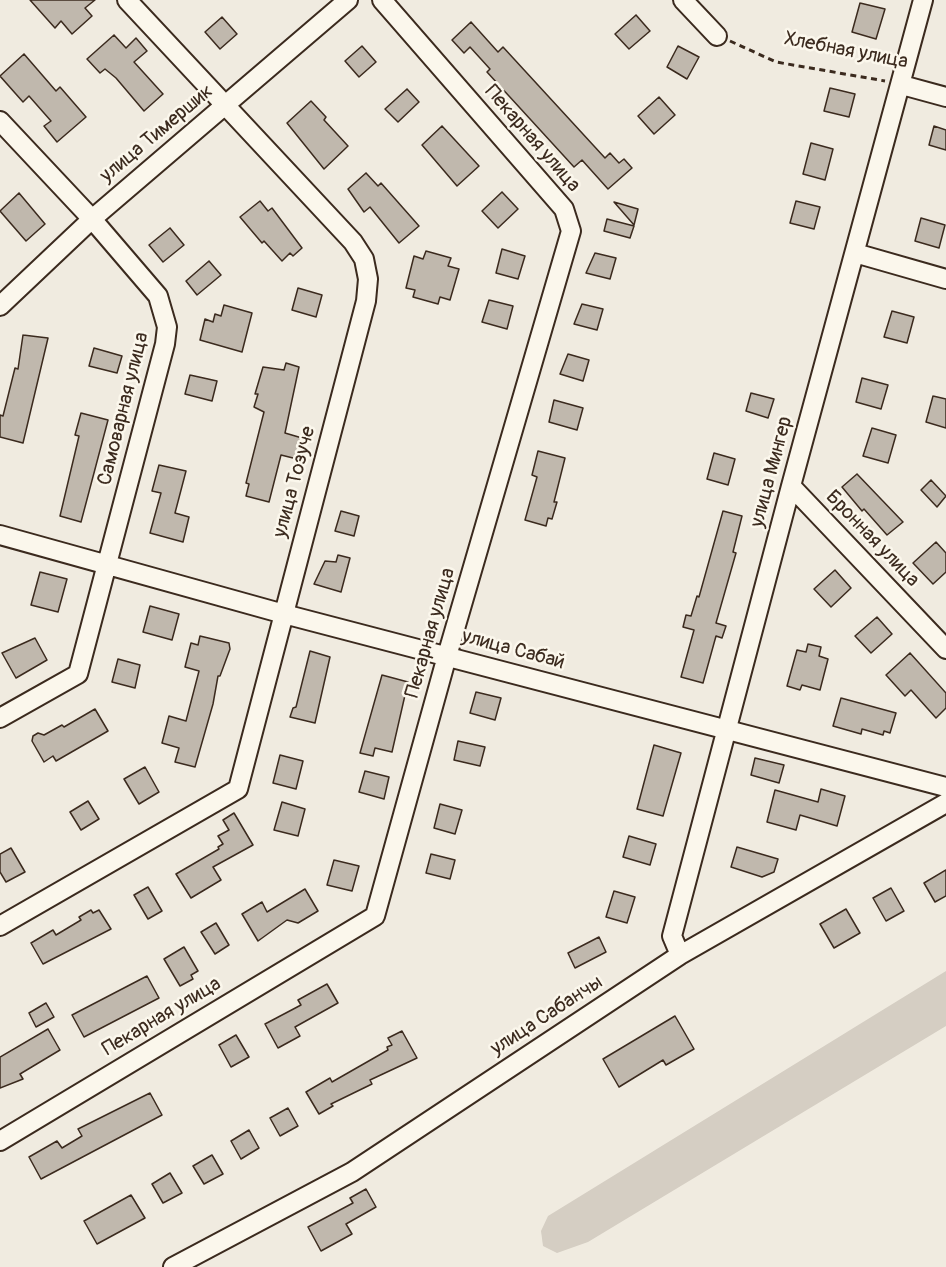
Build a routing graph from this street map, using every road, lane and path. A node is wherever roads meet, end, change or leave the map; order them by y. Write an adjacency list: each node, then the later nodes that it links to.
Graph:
1 (127, 0): 9 (street, улица Тозуче)
2 (348, 0): 9 (street, улица Тимершик)
3 (382, 0): 20 (street, Пекарная улица)
4 (683, 0): 6 (street)
5 (923, 0): 7 (street, улица Мингер)
6 (717, 36): 7 (path, Хлебная улица)
7 (902, 84): 8 (street, Хлебная улица); 12 (street, улица Мингер)
8 (946, 97)
9 (226, 106): 11 (street, улица Тимершик); 18 (street, улица Тозуче)
10 (0, 121): 11 (street, Самоварная улица)
11 (92, 219): 14 (street, улица Тимершик); 17 (street, Самоварная улица)
12 (855, 253): 13 (street); 15 (street, улица Мингер)
13 (946, 279)
14 (0, 306)
15 (791, 486): 19 (street, Бронная улица); 22 (street, улица Мингер)
16 (0, 535): 17 (street, улица Сабай)
17 (107, 565): 18 (street, улица Сабай); 21 (street, Самоварная улица)
18 (284, 614): 20 (street, улица Сабай); 25 (street, улица Тозуче)
19 (946, 649)
20 (447, 656): 22 (street, улица Сабай); 27 (street, Пекарная улица)
21 (0, 718)
22 (726, 729): 23 (street, улица Сабай); 26 (street, улица Мингер)
23 (946, 787)
24 (946, 803): 26 (street, улица Сабанчы)
25 (0, 926)
26 (680, 955): 28 (street, улица Сабанчы)
27 (0, 1141)
28 (173, 1267)

